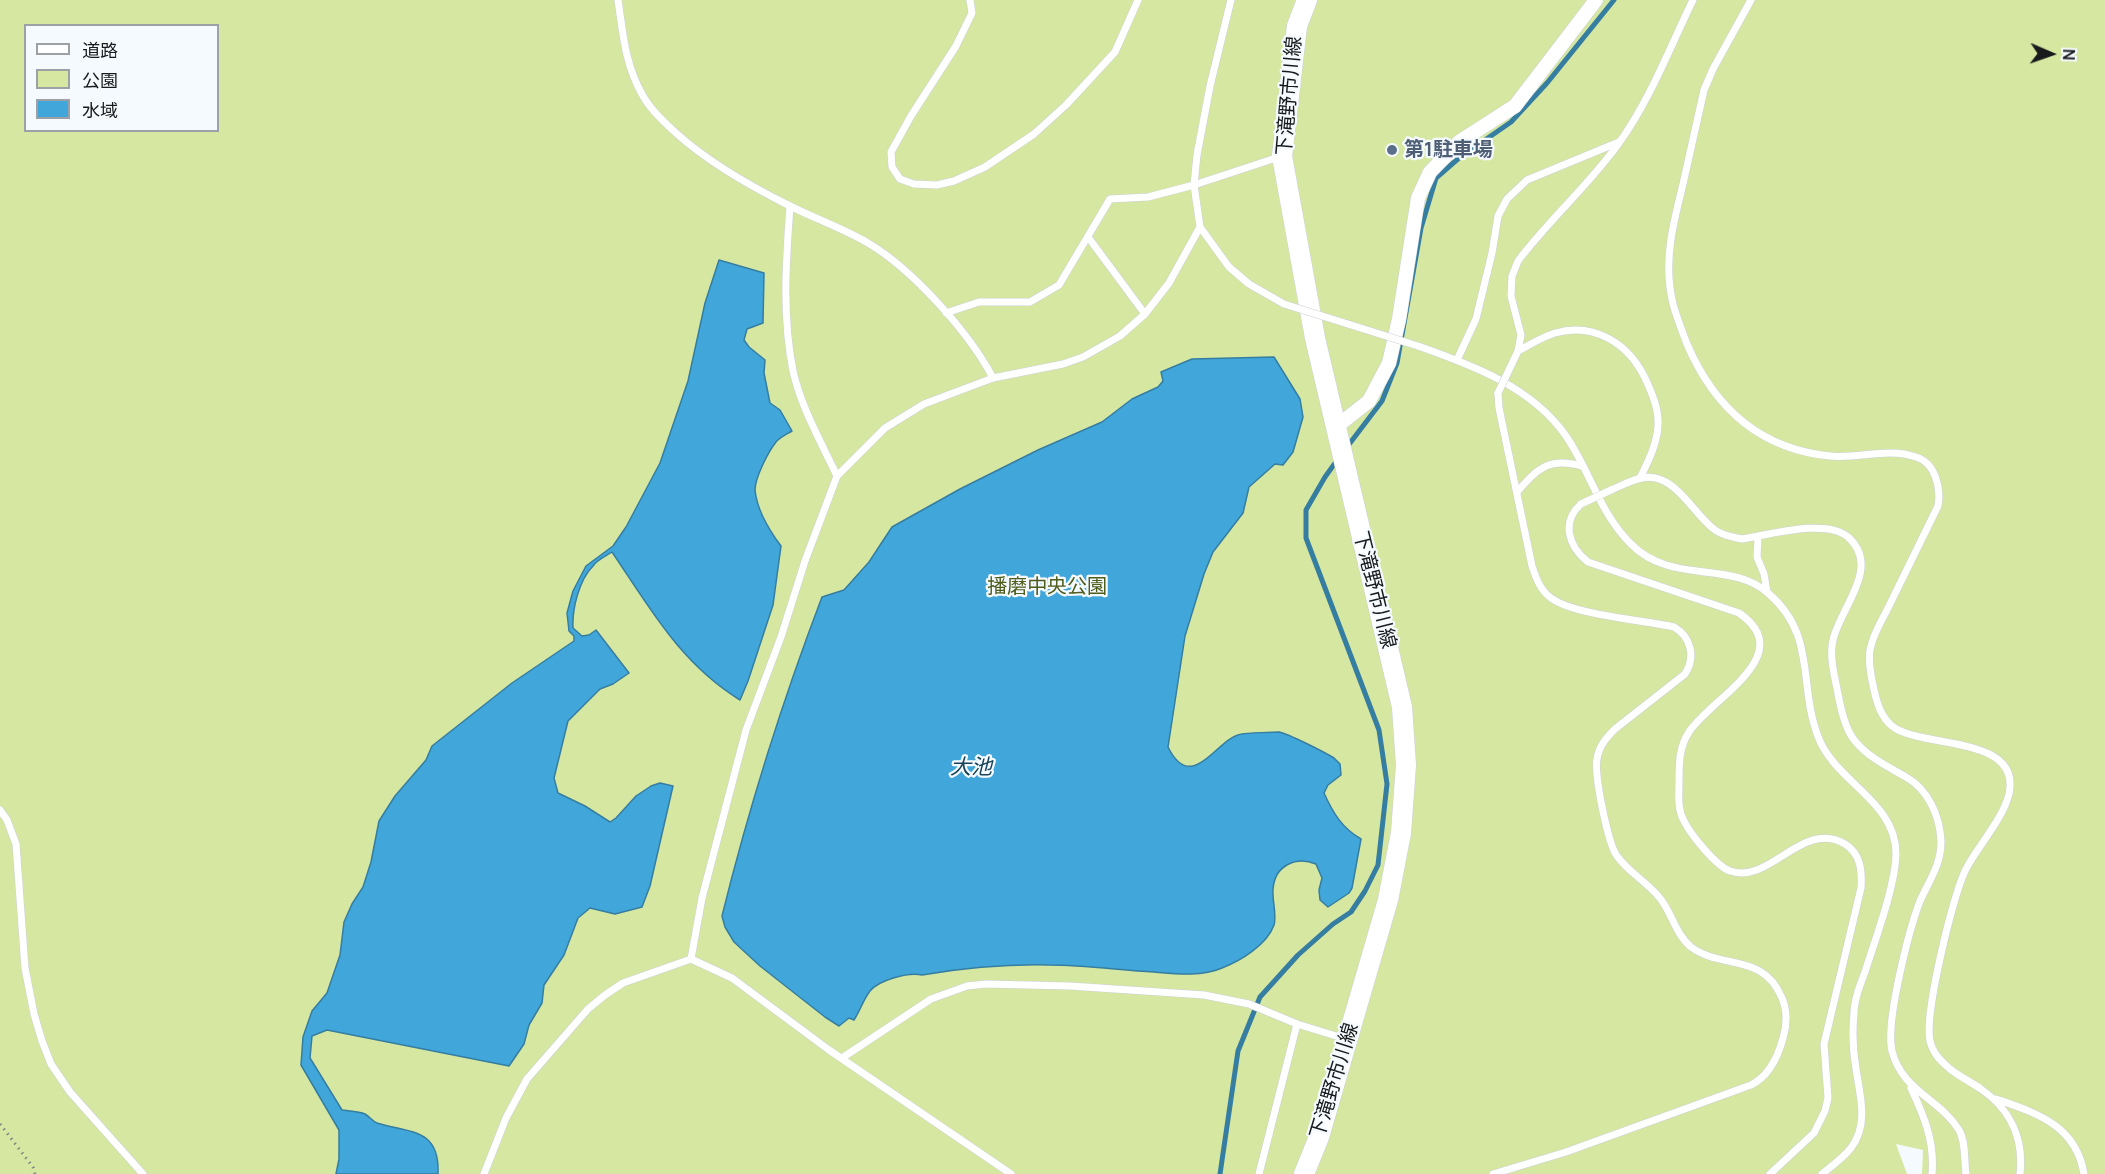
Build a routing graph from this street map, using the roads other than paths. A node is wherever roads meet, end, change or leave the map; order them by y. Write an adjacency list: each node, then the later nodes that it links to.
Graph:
1 (618, 0): 12 (lane)
2 (970, 0): 3 (lane)
3 (1138, 0)
4 (1232, 0): 11 (lane)
5 (1307, 0): 10 (main road, 下滝野市川線)
6 (1596, 0): 20 (street)
7 (1693, 0): 9 (lane)
8 (1751, 0): 33 (lane)
9 (1620, 141): 17 (lane); 18 (lane)
10 (1282, 156): 11 (lane); 20 (main road, 下滝野市川線)
11 (1194, 185): 13 (lane); 14 (lane)
12 (790, 206): 15 (lane); 22 (lane)
13 (1200, 227): 16 (lane); 18 (lane, bridge)
14 (1088, 237): 15 (lane); 16 (lane)
15 (946, 314): 19 (lane)
16 (1145, 314): 19 (lane)
17 (1518, 351): 23 (lane); 24 (lane, bridge)
18 (1457, 360): 21 (lane)
19 (993, 378): 22 (lane)
20 (1336, 427): 30 (main road, 下滝野市川線)
21 (1582, 466): 24 (lane); 26 (lane)
22 (837, 476): 28 (lane)
23 (1641, 478): 25 (lane); 40 (lane, bridge)
24 (1517, 492): 39 (lane)
25 (1758, 537): 26 (lane); 32 (lane)
26 (1767, 592): 41 (lane)
27 (0, 810): 34 (lane)
28 (691, 959): 31 (lane); 35 (lane)
29 (1297, 1024): 30 (lane); 31 (lane); 37 (lane)
30 (1349, 1040): 38 (main road, 下滝野市川線)
31 (842, 1058): 36 (lane)
32 (1907, 1080): 42 (lane); 43 (lane)
33 (1993, 1098): 44 (lane); 45 (lane)
34 (142, 1174)
35 (484, 1174)
36 (1011, 1174)
37 (1259, 1174)
38 (1304, 1174)
39 (1493, 1174)
40 (1770, 1174)
41 (1822, 1174)
42 (1932, 1174)
43 (1966, 1174)
44 (2020, 1174)
45 (2084, 1174)

